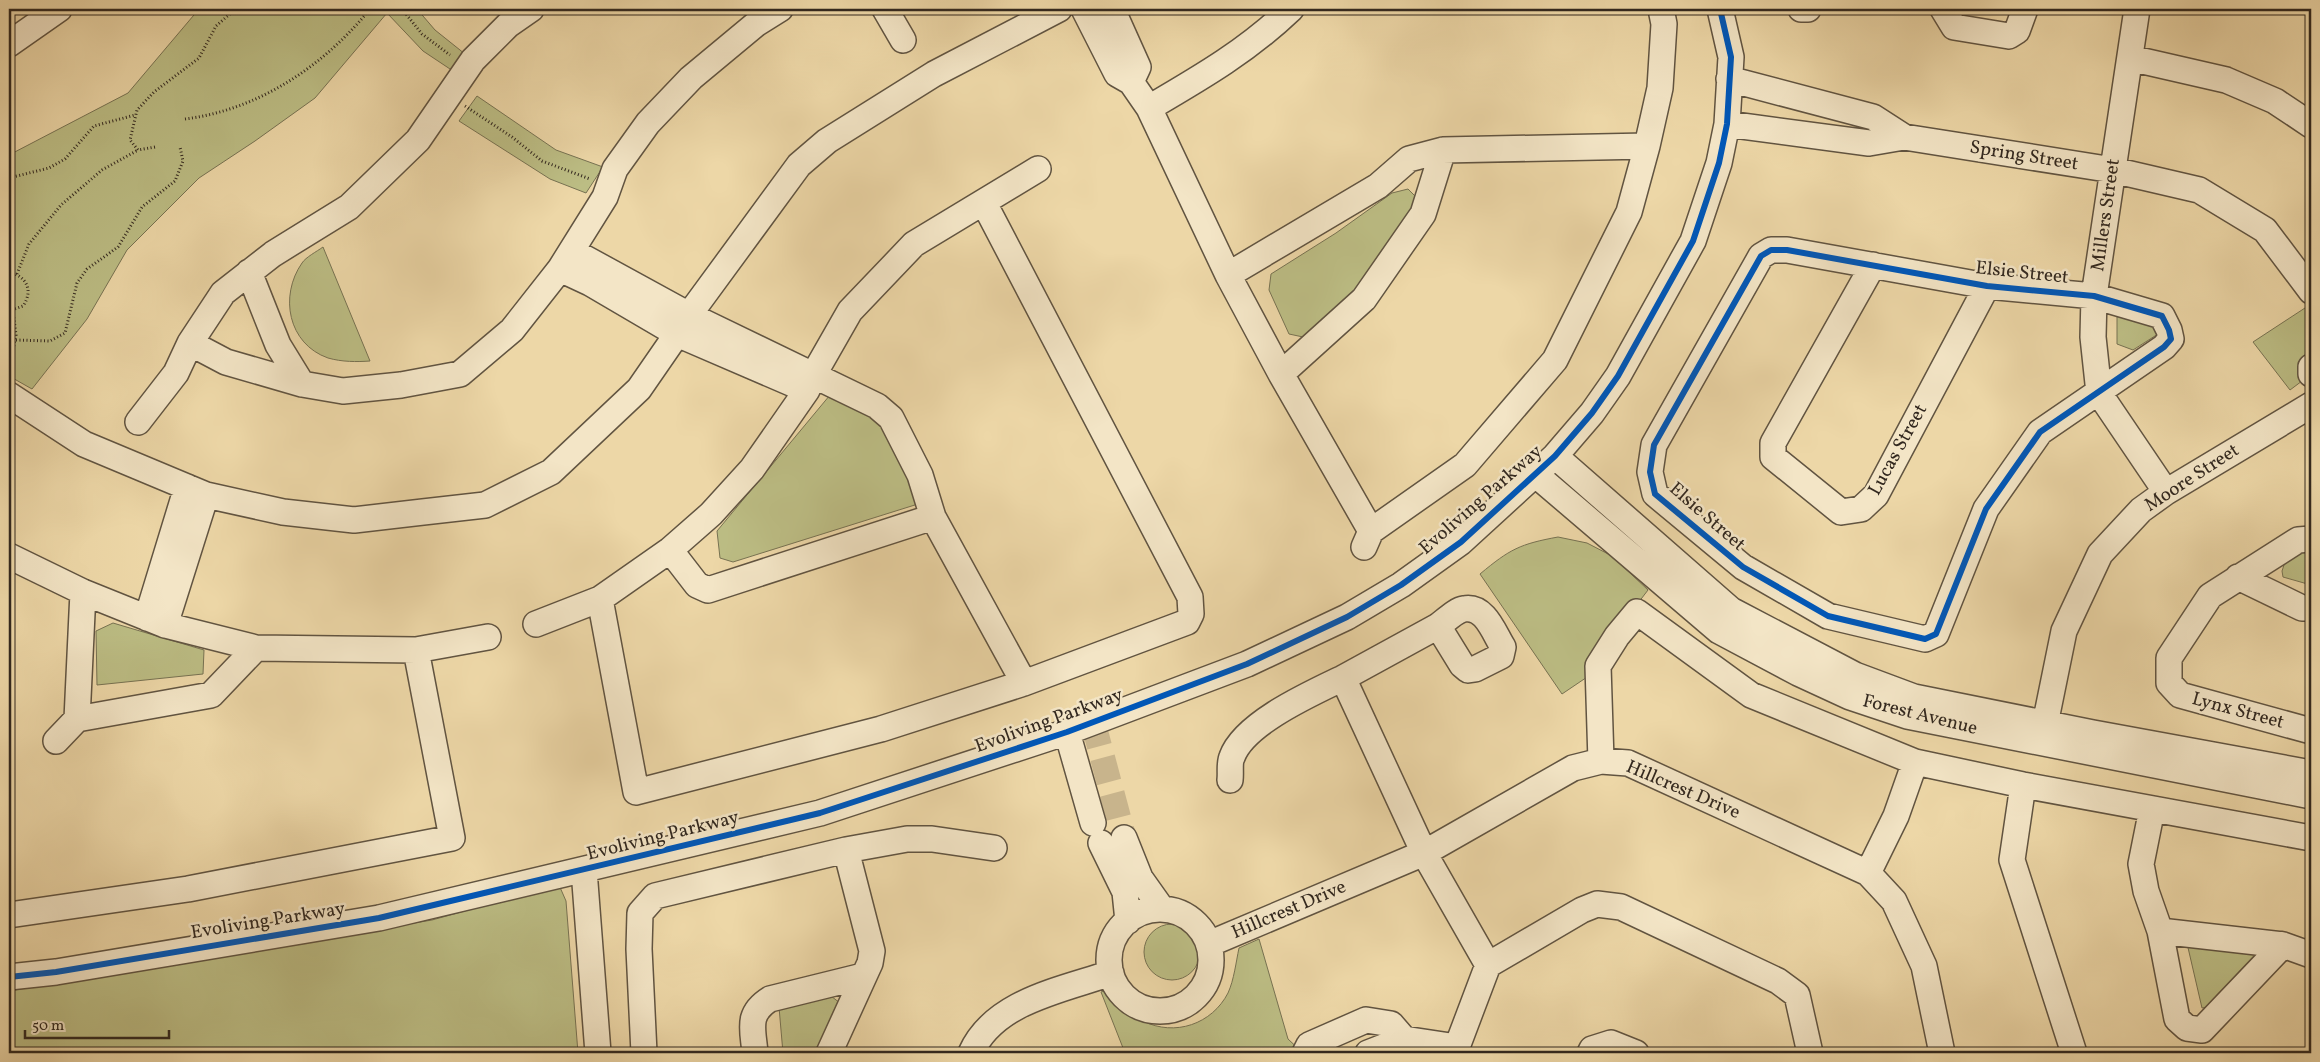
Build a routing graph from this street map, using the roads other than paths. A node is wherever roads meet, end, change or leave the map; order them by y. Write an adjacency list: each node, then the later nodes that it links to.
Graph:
1 (59, 9): 17 (street)
2 (531, 9): 32 (street)
3 (780, 9): 30 (street)
4 (885, 9): 16 (street)
5 (1059, 9): 37 (street)
6 (1084, 9): 20 (street)
7 (1112, 9): 20 (street)
8 (1291, 9): 21 (street)
9 (1662, 9): 25 (street)
10 (1720, 9): 19 (street, Evoliving Parkway)
11 (1801, 9): 12 (street)
12 (1808, 9)
13 (1943, 9): 14 (street)
14 (2025, 9)
15 (2137, 9): 18 (street, Millers Street)
16 (903, 40)
17 (9, 44)
18 (2130, 58): 23 (street); 28 (street, Millers Street)
19 (1729, 79): 22 (street, Evoliving Parkway); 24 (street, Spring Street)
20 (1131, 82): 21 (street)
21 (1149, 108): 33 (street)
22 (1727, 124): 24 (street, Spring Street); 48 (street, Evoliving Parkway)
23 (2311, 125)
24 (1904, 137): 28 (street, Spring Street)
25 (1647, 146): 26 (street); 40 (street)
26 (1443, 150): 33 (street); 40 (street)
27 (1038, 169): 29 (street)
28 (2113, 170): 35 (street, Spring Street); 36 (street, Millers Street)
29 (984, 203): 42 (street); 69 (street)
30 (566, 260): 37 (street); 43 (street)
31 (1873, 265): 34 (street, Elsie Street); 34 (street, Lucas Street); 44 (street, Elsie Street)
32 (249, 272): 38 (street); 43 (street)
33 (1228, 275): 40 (street)
34 (1987, 286): 36 (street, Elsie Street)
35 (2311, 291)
36 (2094, 296): 44 (street, Millers Street); 44 (street, Elsie Street)
37 (683, 324): 42 (street); 50 (street)
38 (190, 343): 43 (street); 47 (street)
39 (2311, 367): 41 (street)
40 (1281, 374)
41 (2311, 374)
42 (811, 382): 52 (street); 54 (street)
43 (302, 384)
44 (2099, 393): 51 (street, Millers Street)
45 (9, 395): 50 (street)
46 (2311, 405): 51 (street, Moore Street)
47 (138, 422)
48 (1555, 456): 49 (street, Evoliving Parkway); 56 (street, Forest Avenue)
49 (1535, 474): 56 (street, Forest Avenue); 72 (street, Evoliving Parkway)
50 (196, 491): 62 (street)
51 (2166, 492): 73 (street, Moore Street)
52 (933, 516): 54 (street); 69 (street)
53 (2311, 540): 57 (street)
54 (670, 550): 59 (street)
55 (9, 556): 58 (street)
56 (1670, 574): 61 (street); 73 (street, Forest Avenue)
57 (2238, 577): 60 (street); 71 (street, Lynx Street)
58 (83, 592): 62 (street); 70 (street)
59 (600, 599): 63 (street); 69 (street)
60 (2311, 608)
61 (1637, 612): 75 (street); 76 (street)
62 (156, 621): 66 (street)
63 (536, 624)
64 (1438, 626): 68 (street)
65 (488, 637): 67 (street)
66 (256, 648): 67 (street); 70 (street)
67 (416, 650): 90 (street)
68 (1343, 678): 78 (street); 86 (street)
69 (1024, 683)
70 (76, 719): 74 (street)
71 (2311, 731)
72 (1067, 732): 82 (street); 87 (street, Evoliving Parkway)
73 (2043, 733): 77 (street, Forest Avenue); 80 (street, Forest Avenue)
74 (56, 741)
75 (1601, 761): 86 (street, Hillcrest Drive); 88 (street, Hillcrest Drive)
76 (1916, 762): 79 (street); 88 (street)
77 (2311, 773)
78 (1230, 780)
79 (2024, 785): 81 (street); 113 (street)
80 (2311, 796)
81 (2152, 809): 83 (street); 92 (street)
82 (1106, 835): 89 (street); 91 (street)
83 (2311, 838)
84 (994, 848): 85 (street)
85 (846, 850): 98 (street); 103 (street)
86 (1424, 853): 93 (street, Hillcrest Drive); 96 (street)
87 (584, 870): 99 (street, Evoliving Parkway); 102 (street)
88 (1868, 873): 112 (street, Hillcrest Drive)
89 (1162, 909): 91 (street); 93 (street)
90 (9, 915)
91 (1128, 921): 97 (street)
92 (2160, 931): 94 (street); 94 (street)
93 (1209, 944): 97 (street)
94 (2283, 946): 95 (street)
95 (2311, 954)
96 (1488, 965): 101 (street); 111 (street)
97 (1111, 973): 106 (street)
98 (863, 976): 104 (street); 105 (street)
99 (9, 977)
100 (1404, 1039): 101 (street); 107 (street); 108 (street)
101 (1457, 1050)
102 (598, 1053)
103 (644, 1053)
104 (756, 1053)
105 (829, 1053)
106 (970, 1053)
107 (1306, 1053)
108 (1368, 1053)
109 (1590, 1053): 110 (street)
110 (1636, 1053)
111 (1810, 1053)
112 (1942, 1053)
113 (2074, 1053)

